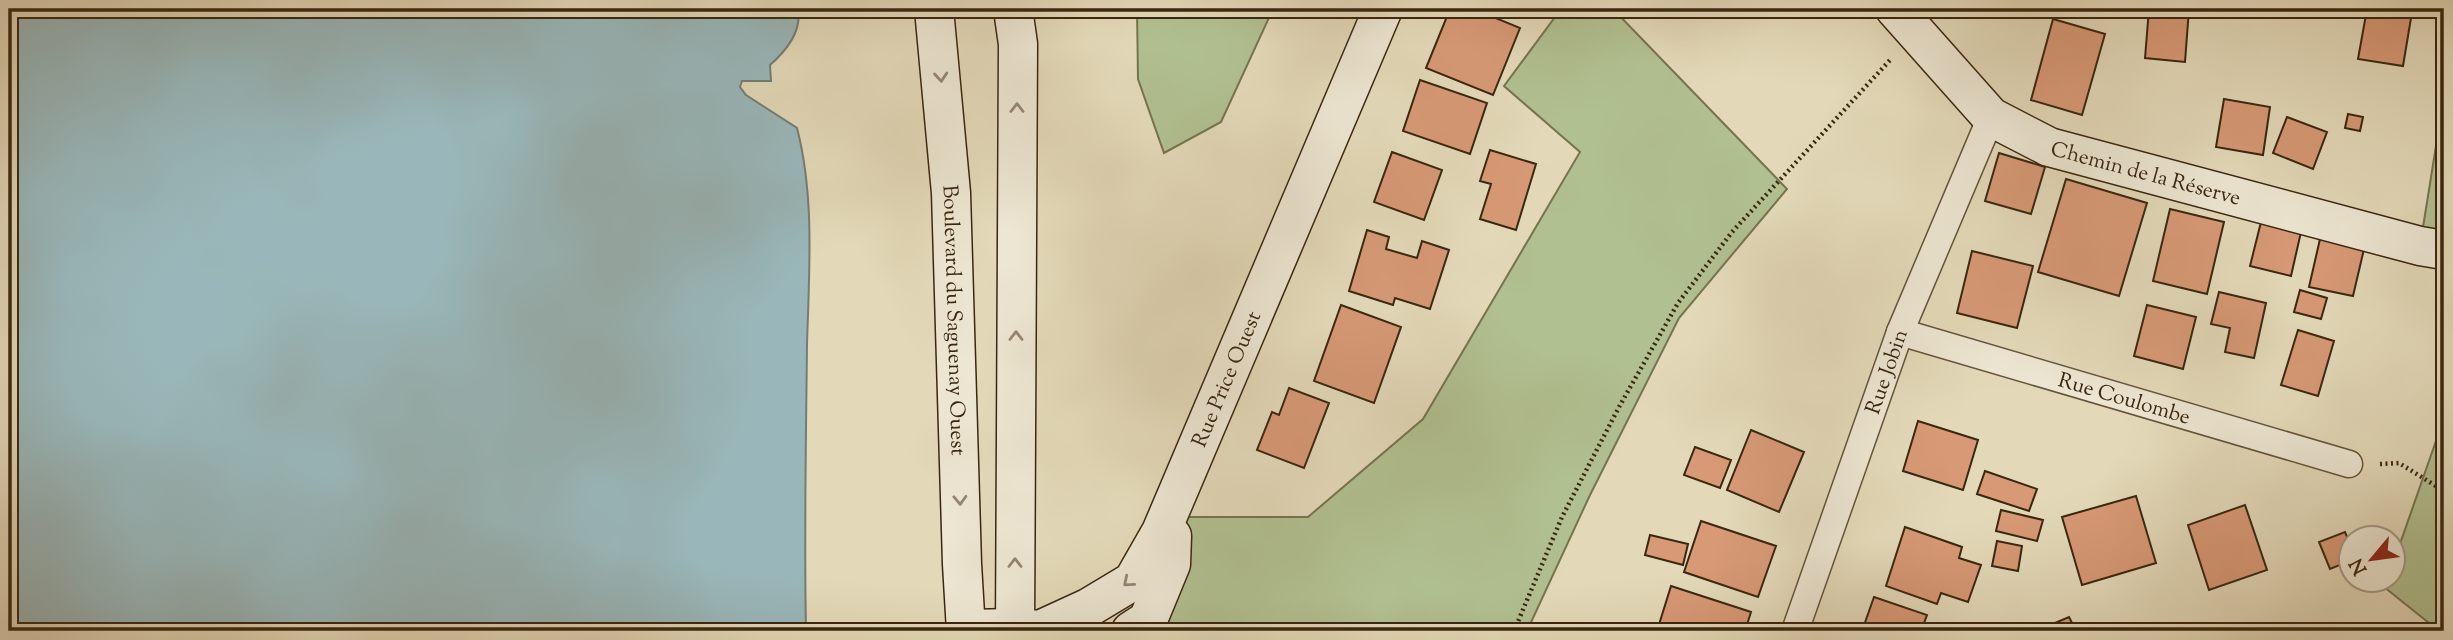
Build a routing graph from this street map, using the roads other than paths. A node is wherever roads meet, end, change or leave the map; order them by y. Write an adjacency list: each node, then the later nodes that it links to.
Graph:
1 (934, 9): 10 (street, Boulevard du Saguenay Ouest, one-way to 10)
2 (1013, 9): 11 (street, one-way to 2)
3 (1383, 9): 9 (street, Rue Price Ouest)
4 (1905, 21): 5 (street, Chemin de la Réserve)
5 (1991, 117): 6 (street, Chemin de la Réserve); 7 (street, Rue Jobin)
6 (2444, 250)
7 (1900, 332): 8 (street, Rue Coulombe); 13 (street, Rue Jobin)
8 (2349, 464)
9 (1174, 503): 11 (street, Rue Price Ouest, one-way to 11); 12 (street)
10 (966, 630): 11 (street, Rue Price Ouest)
11 (1028, 630)
12 (1131, 631)
13 (1795, 631)

